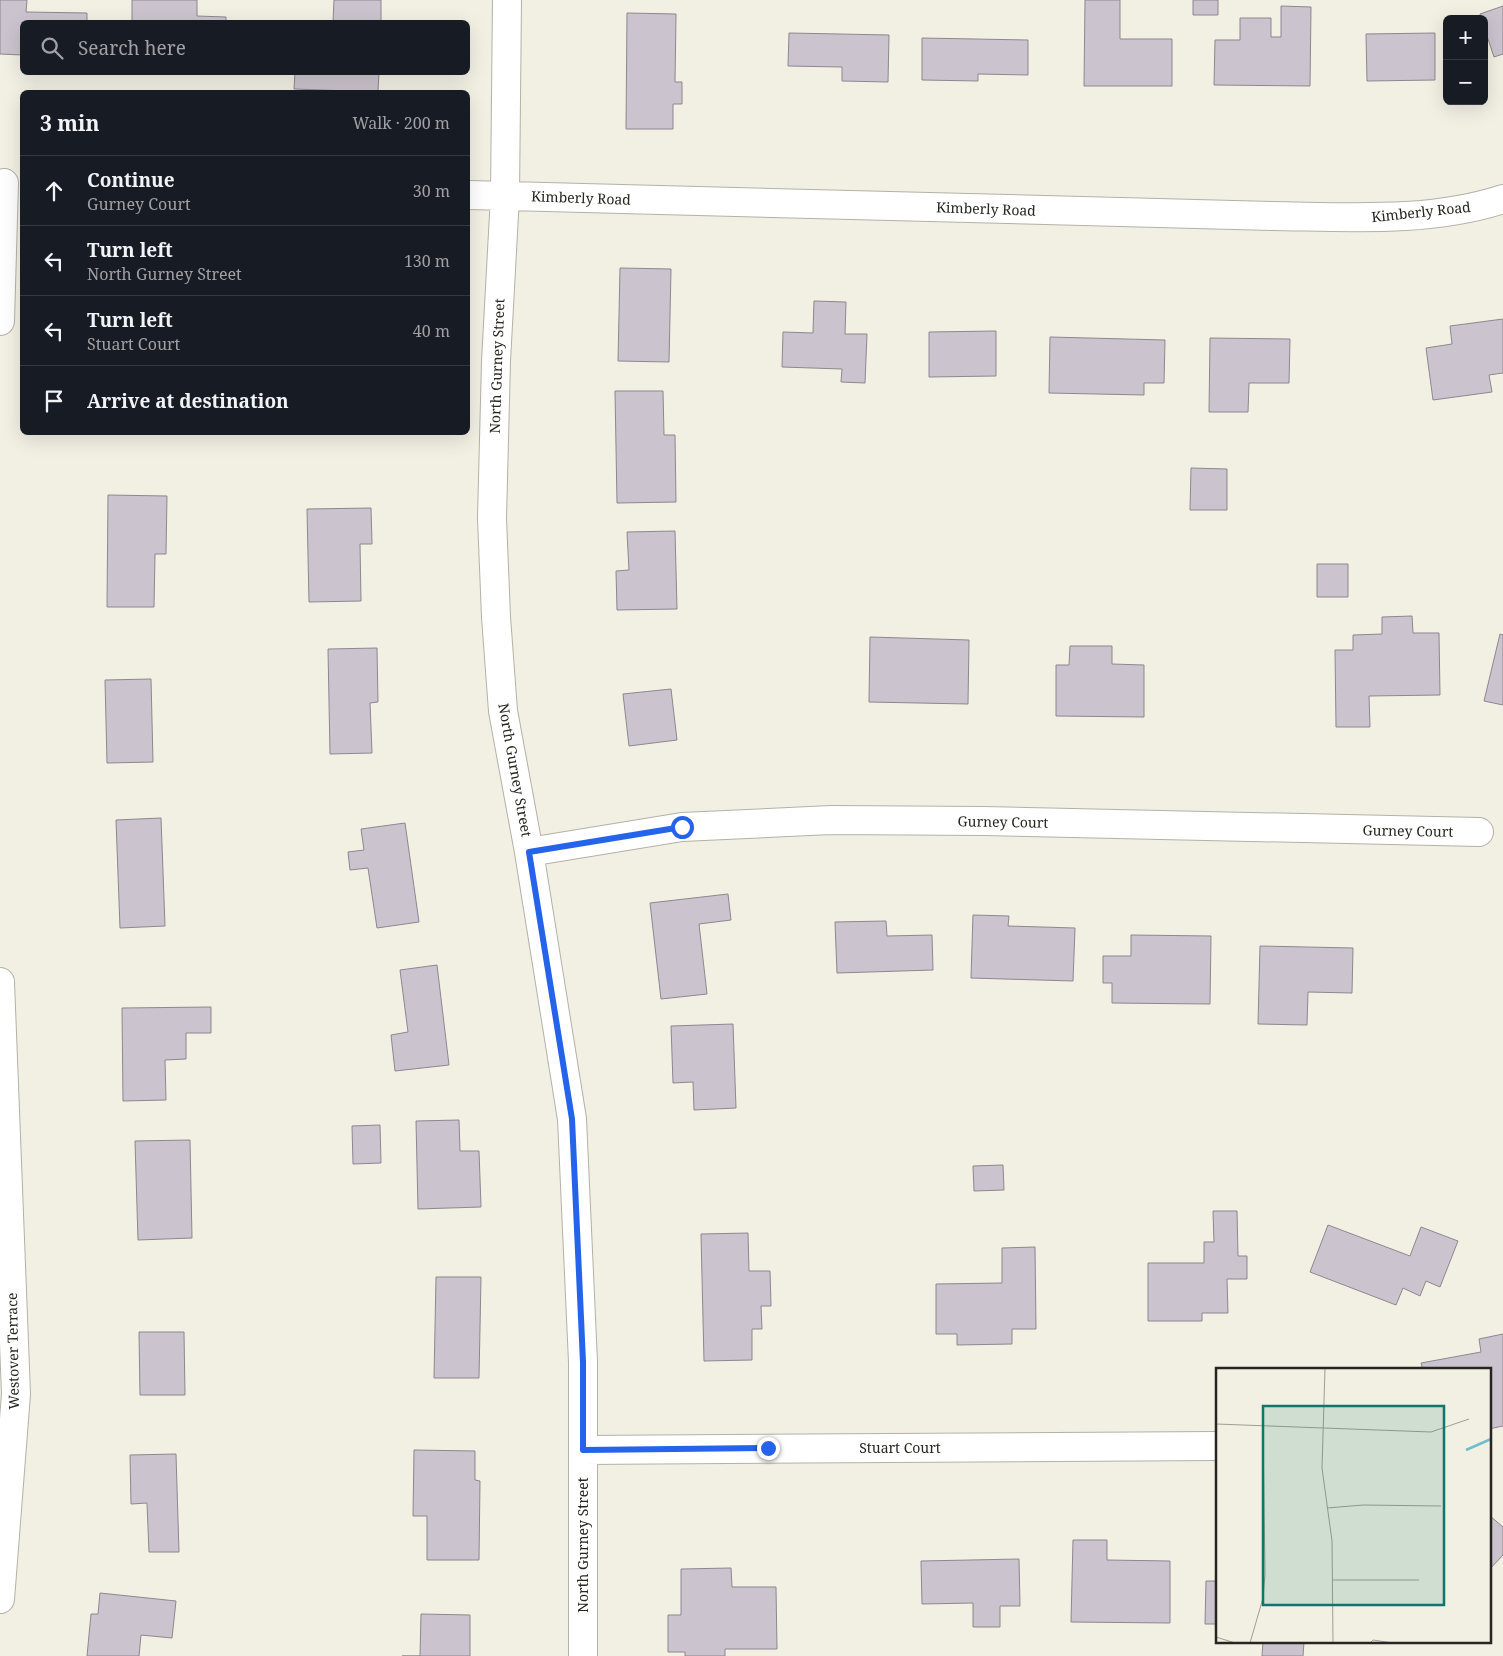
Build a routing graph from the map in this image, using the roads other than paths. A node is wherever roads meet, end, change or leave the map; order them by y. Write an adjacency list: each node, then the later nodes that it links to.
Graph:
1 (507, 0): 4 (street, North Gurney Street)
2 (9, 183): 6 (street)
3 (470, 194): 4 (street, Kimberly Road)
4 (505, 196): 5 (street, Kimberly Road); 8 (street, North Gurney Street)
5 (1503, 199)
6 (0, 321)
7 (1479, 832): 8 (street, Gurney Court)
8 (529, 852): 11 (street, North Gurney Street)
9 (0, 982): 12 (street, Westover Terrace)
10 (1216, 1446): 11 (street, Stuart Court)
11 (583, 1450): 13 (street, North Gurney Street)
12 (0, 1599)
13 (583, 1656)

